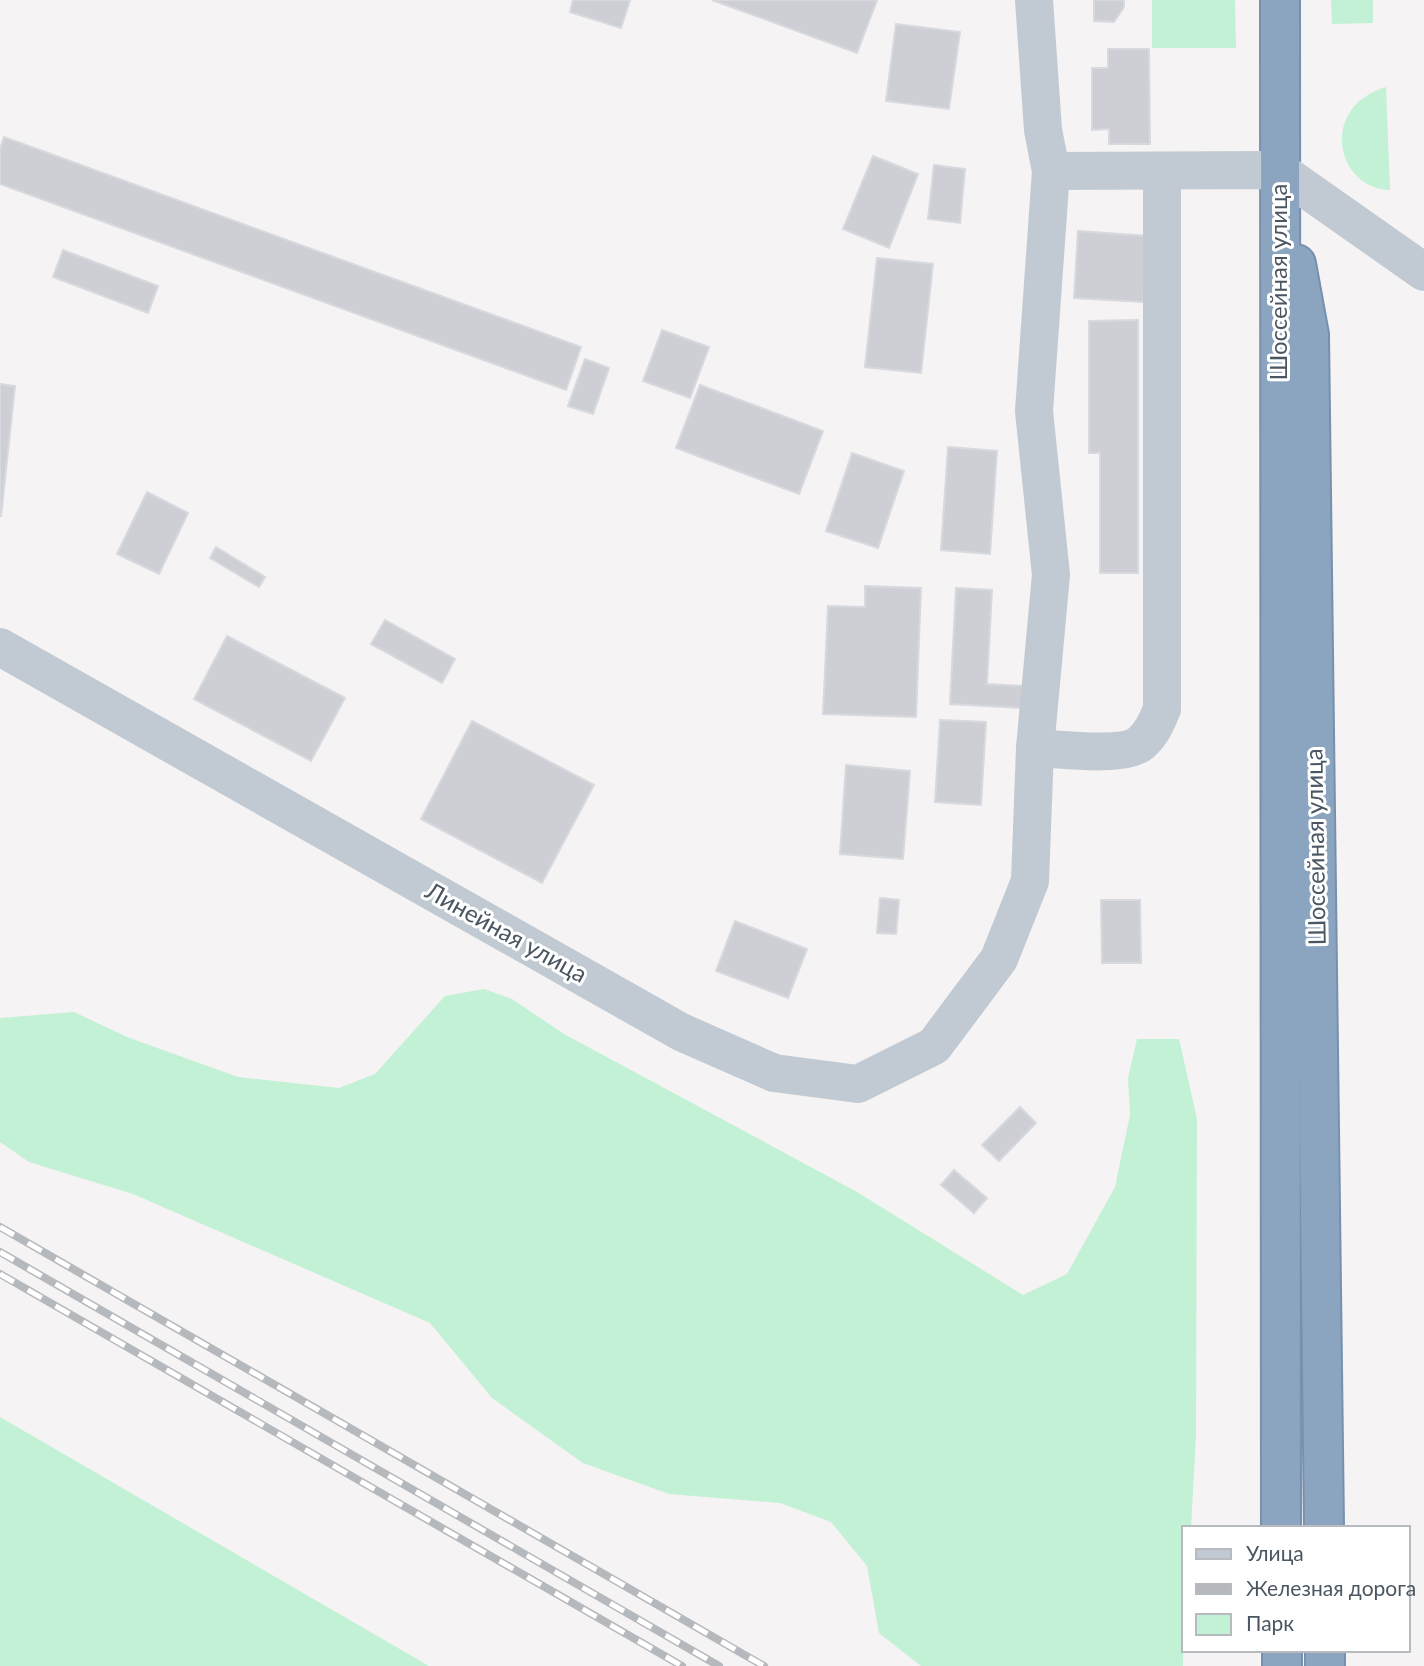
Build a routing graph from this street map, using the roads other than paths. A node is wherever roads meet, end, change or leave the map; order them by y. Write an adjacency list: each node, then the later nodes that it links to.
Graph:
1 (1034, 0): 4 (street)
2 (1280, 0): 3 (highway, Шоссейная улица)
3 (1279, 170): 5 (street, Шоссейная улица); 6 (street); 9 (highway, Шоссейная улица); 10 (highway, Шоссейная улица)
4 (1051, 171): 5 (street, Шоссейная улица); 8 (street)
5 (1163, 171): 8 (street)
6 (1424, 272)
7 (0, 647): 8 (street, Линейная улица)
8 (1035, 748)
9 (1281, 1526)
10 (1324, 1526)

